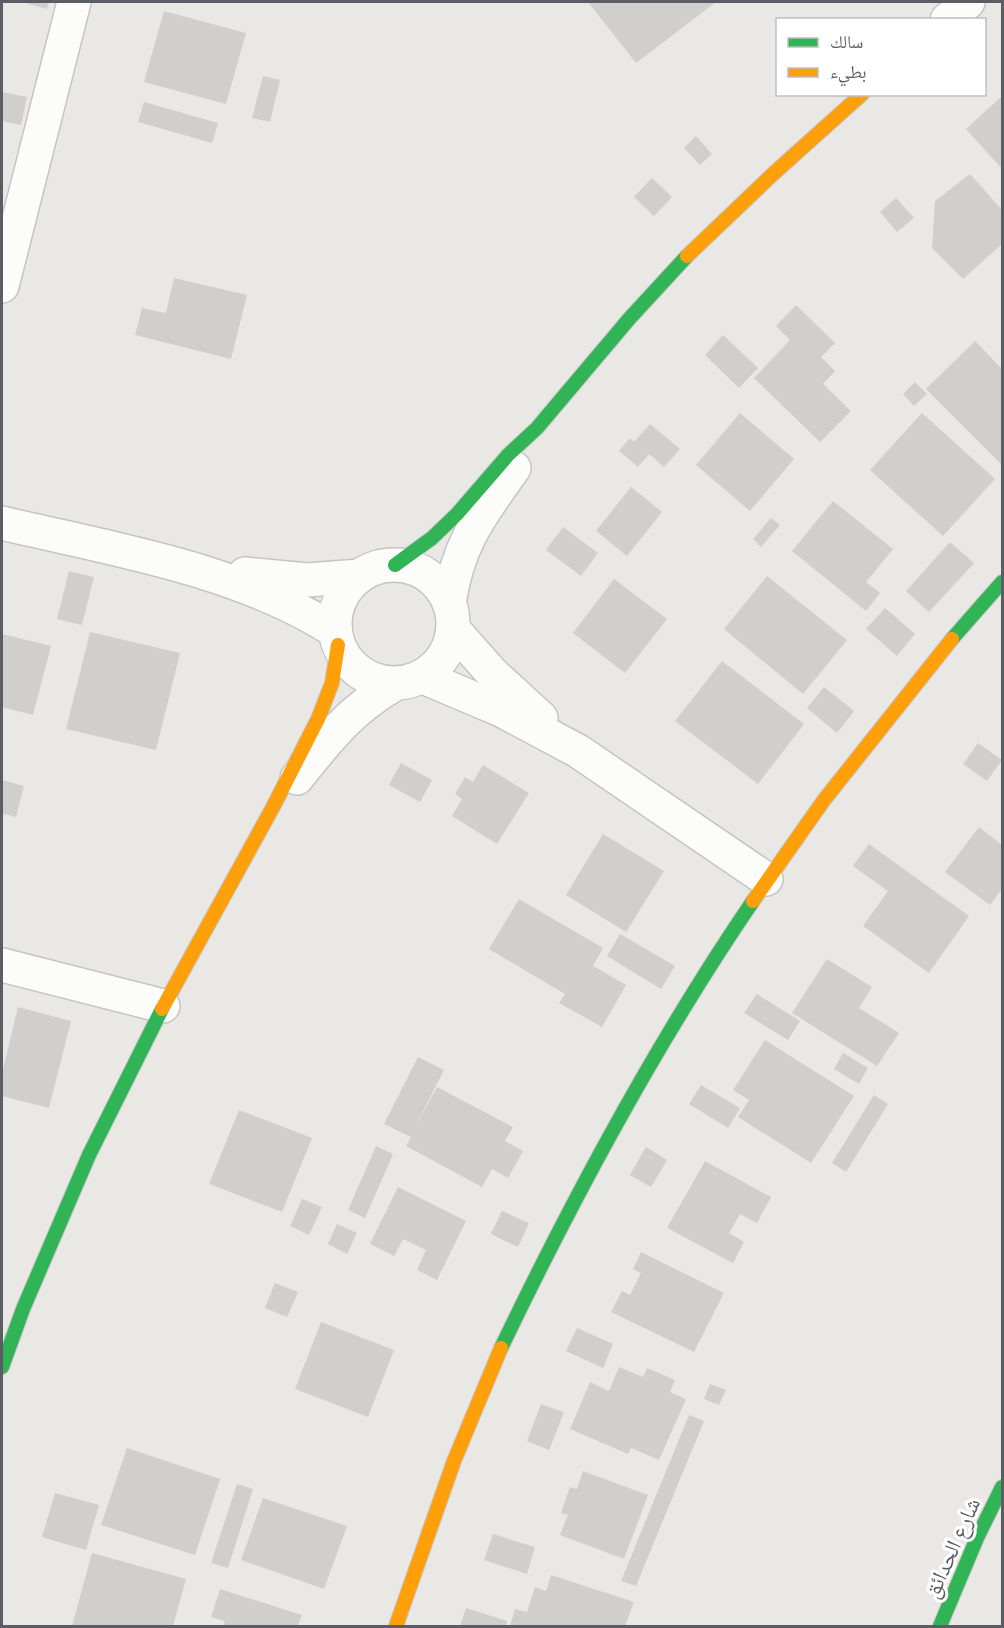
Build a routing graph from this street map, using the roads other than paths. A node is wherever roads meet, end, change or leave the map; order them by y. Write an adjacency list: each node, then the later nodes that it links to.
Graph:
1 (74, 2): 5 (street)
2 (968, 2): 3 (street)
3 (949, 18)
4 (860, 96): 6 (street)
5 (2, 286)
6 (537, 428): 9 (street); 12 (street)
7 (2, 523): 8 (street)
8 (176, 565): 10 (street); 13 (street)
9 (395, 565): 10 (street); 12 (street)
10 (360, 576): 13 (street)
11 (1002, 582): 17 (street)
12 (451, 616): 14 (street); 15 (street)
13 (336, 638): 14 (street); 16 (street)
14 (409, 680): 15 (street); 16 (street)
15 (578, 751): 17 (street)
16 (273, 807): 19 (street)
17 (766, 879): 22 (street)
18 (2, 965): 19 (street)
19 (163, 1006): 20 (street)
20 (2, 1366)
21 (1002, 1487): 23 (street, شارع الحدائق)
22 (396, 1626)
23 (940, 1626)

